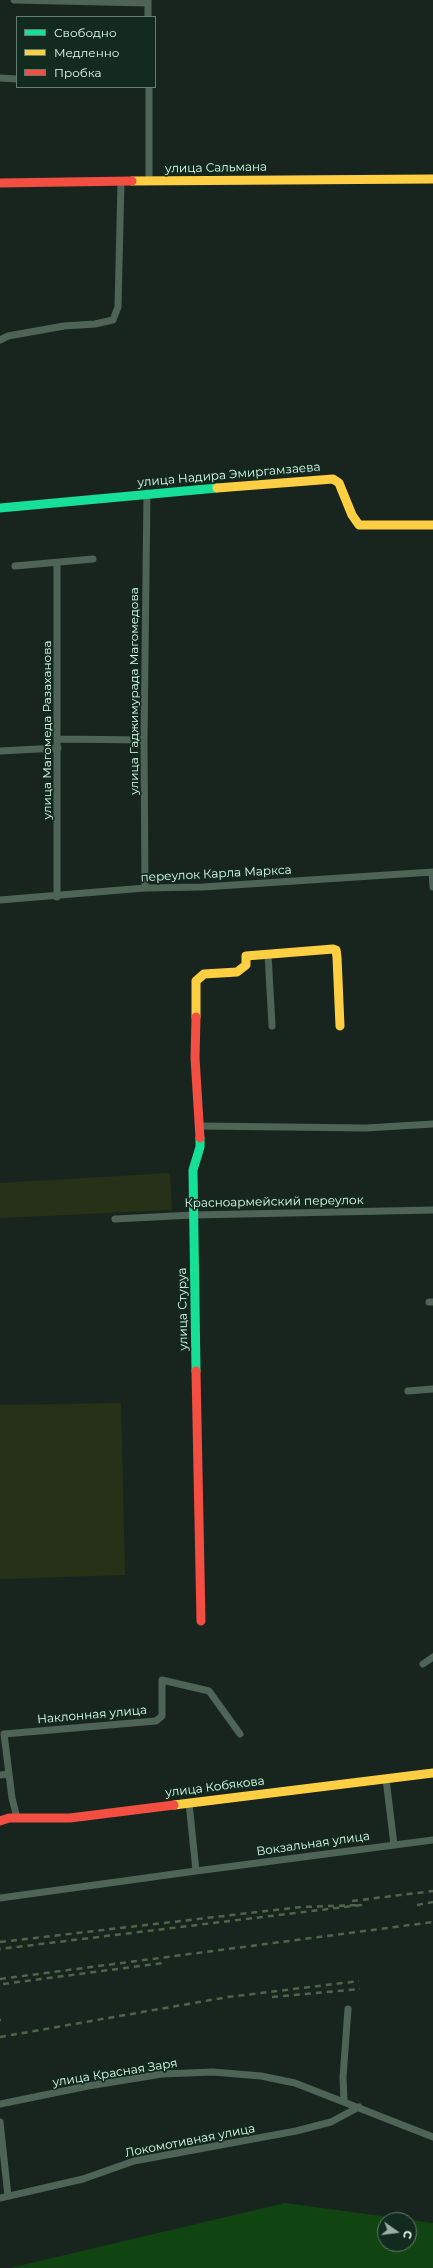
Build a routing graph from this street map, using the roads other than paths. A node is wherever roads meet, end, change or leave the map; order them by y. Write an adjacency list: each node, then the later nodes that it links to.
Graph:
1 (14, 0): 2 (street)
2 (148, 2): 3 (street)
3 (148, 16)
4 (0, 78): 5 (street)
5 (16, 79)
6 (149, 88): 8 (street)
7 (433, 179): 8 (street, улица Сальмана)
8 (149, 181): 9 (street, улица Сальмана)
9 (121, 182): 10 (street, улица Сальмана); 11 (street)
10 (0, 183)
11 (0, 340)
12 (147, 493): 13 (street, улица Надира Эмиргамзаева); 14 (street, улица Надира Эмиргамзаева); 19 (street, улица Гаджимурада Магомедова)
13 (0, 508)
14 (433, 525)
15 (93, 559): 16 (street)
16 (57, 563): 17 (street); 18 (street, улица Магомеда Разаханова)
17 (15, 566)
18 (58, 739): 19 (street); 20 (street, улица Магомеда Разаханова)
19 (144, 740): 24 (street, улица Гаджимурада Магомедова)
20 (58, 748): 21 (street); 25 (street, улица Магомеда Разаханова)
21 (0, 751)
22 (432, 872): 23 (street); 24 (street, переулок Карла Маркса)
23 (433, 886)
24 (145, 888): 25 (street, переулок Карла Маркса)
25 (57, 897): 26 (street, переулок Карла Маркса)
26 (0, 900)
27 (268, 954): 28 (street); 29 (street); 31 (street, улица Стуруа)
28 (272, 1026)
29 (340, 1026)
30 (433, 1124): 31 (street)
31 (201, 1126): 33 (street, улица Стуруа)
32 (433, 1210): 33 (street, Красноармейский переулок)
33 (193, 1215): 34 (street, Красноармейский переулок); 37 (street, улица Стуруа)
34 (115, 1219)
35 (433, 1389): 36 (street)
36 (408, 1391)
37 (201, 1621)
38 (433, 1657): 39 (street)
39 (423, 1664)
40 (240, 1734): 42 (street, Наклонная улица)
41 (433, 1773): 44 (street, улица Кобякова)
42 (9, 1774): 43 (street); 46 (street)
43 (0, 1775)
44 (386, 1779): 45 (street, улица Кобякова); 49 (street)
45 (189, 1802): 46 (street, улица Кобякова); 50 (street)
46 (17, 1818): 47 (street, улица Кобякова)
47 (0, 1820)
48 (433, 1840): 49 (street, Вокзальная улица)
49 (394, 1844): 50 (street, Вокзальная улица)
50 (196, 1871): 51 (street, Вокзальная улица)
51 (0, 1898)
52 (348, 2010): 53 (street)
53 (344, 2101): 54 (street, улица Красная Заря); 55 (street, улица Красная Заря)
54 (0, 2104)
55 (359, 2107): 57 (street, улица Красная Заря); 58 (street, Локомотивная улица)
56 (0, 2122): 58 (street)
57 (433, 2137)
58 (8, 2196): 59 (street, Локомотивная улица)
59 (0, 2198)

